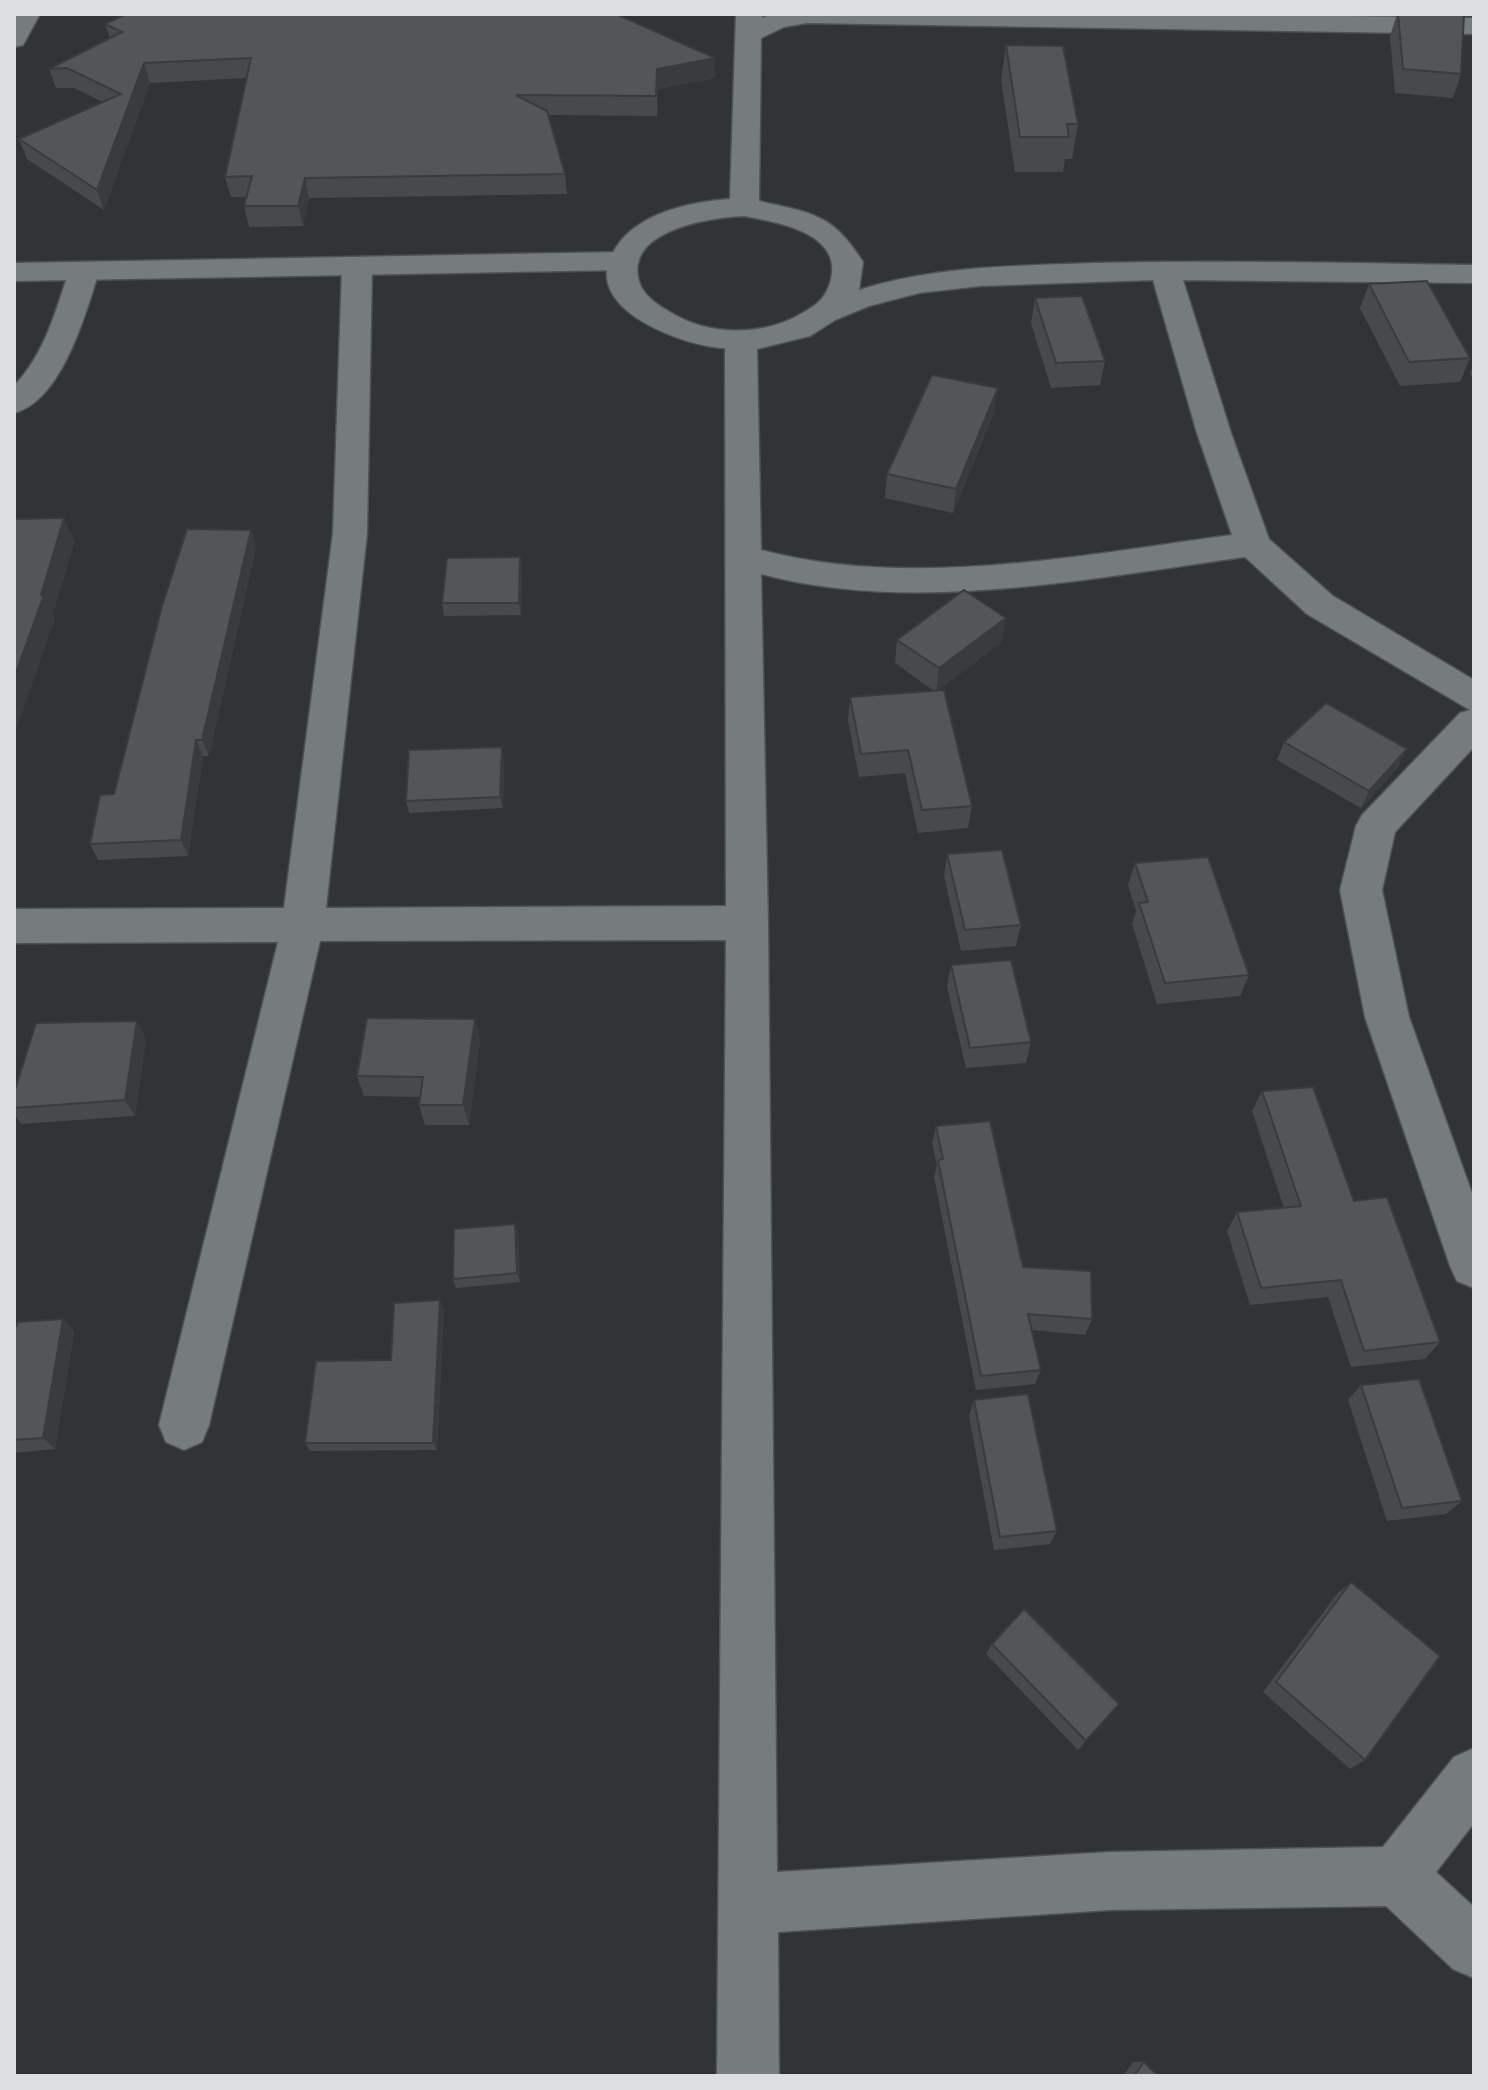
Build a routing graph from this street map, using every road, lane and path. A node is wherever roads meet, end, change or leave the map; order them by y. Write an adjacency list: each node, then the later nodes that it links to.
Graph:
1 (27, 14): 6 (street)
2 (805, 14): 3 (street); 4 (street)
3 (1173, 18): 5 (street)
4 (749, 24): 7 (street)
5 (1474, 26)
6 (14, 39)
7 (744, 207): 8 (street); 9 (street)
8 (827, 234): 15 (street); 16 (street)
9 (624, 261): 10 (street); 17 (street)
10 (357, 268): 12 (street); 24 (street)
11 (1165, 270): 14 (street); 15 (street); 19 (street)
12 (84, 271): 13 (street); 18 (street)
13 (14, 272)
14 (1474, 274)
15 (944, 278): 16 (street)
16 (827, 313): 17 (street)
17 (741, 340): 20 (street)
18 (14, 403)
19 (1253, 544): 20 (street); 21 (street)
20 (744, 557): 23 (street)
21 (1474, 698)
22 (1474, 723): 26 (street)
23 (747, 923): 24 (street); 30 (street)
24 (303, 924): 25 (street); 27 (street)
25 (14, 926)
26 (1474, 1266)
27 (184, 1425)
28 (1474, 1777): 29 (street)
29 (1397, 1876): 30 (street); 31 (street)
30 (747, 1904): 32 (street)
31 (1474, 1948)
32 (748, 2076)

